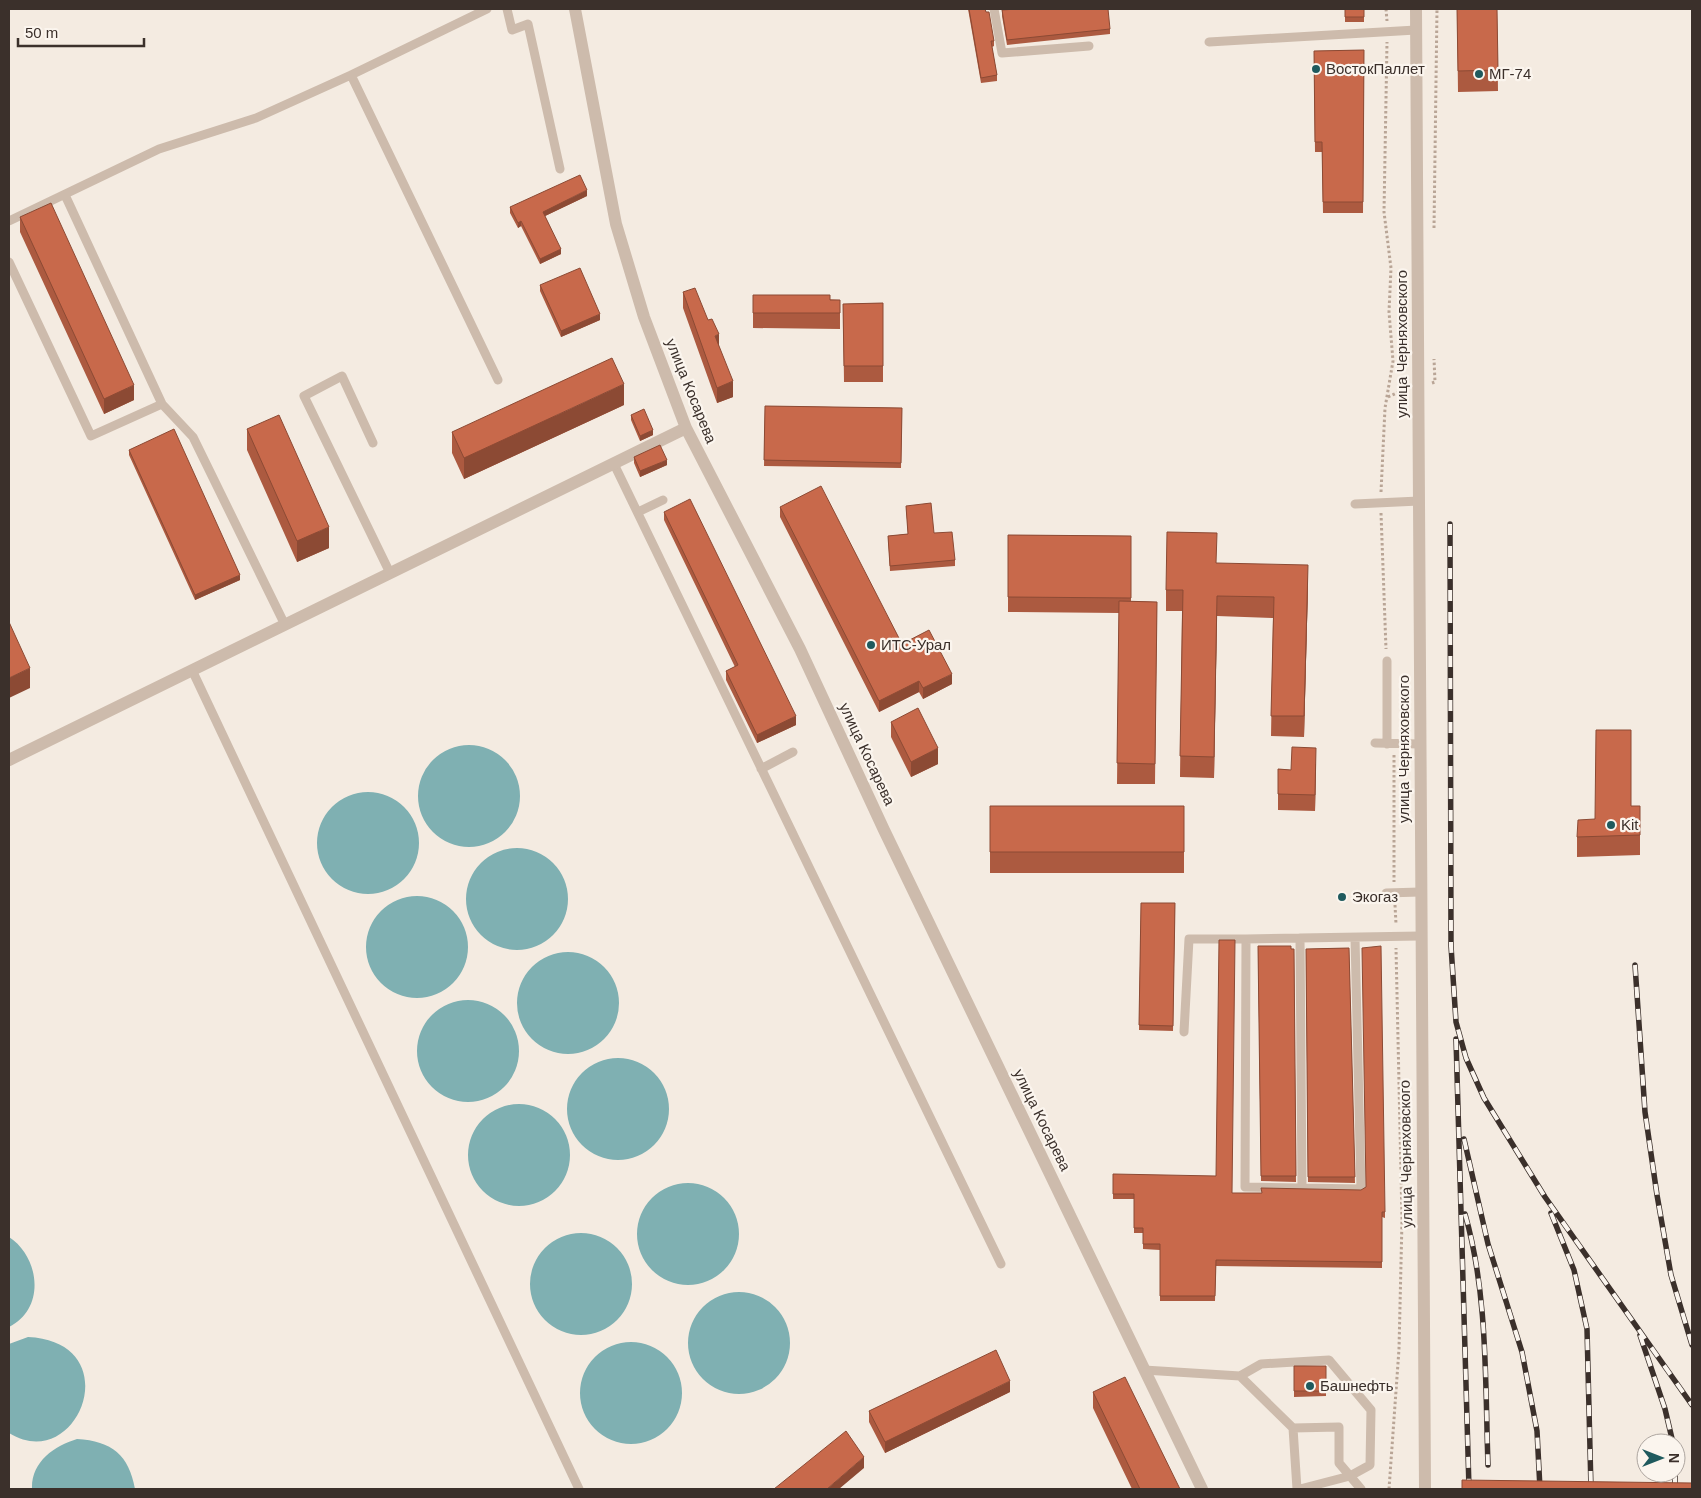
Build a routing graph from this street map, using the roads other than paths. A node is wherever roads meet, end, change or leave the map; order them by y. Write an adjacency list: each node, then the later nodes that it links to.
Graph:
1 (487, 9): 9 (lane)
2 (507, 9): 10 (lane)
3 (575, 9): 16 (street, улица Косарева)
4 (994, 9): 8 (lane)
5 (1416, 9): 6 (street, улица Черняховского)
6 (1416, 30): 7 (lane); 20 (street, улица Черняховского)
7 (1209, 42)
8 (1089, 46)
9 (350, 74): 11 (lane); 14 (lane)
10 (560, 169)
11 (65, 194): 12 (lane); 15 (lane)
12 (9, 221)
13 (9, 262): 15 (lane)
14 (498, 380)
15 (162, 404): 24 (lane)
16 (686, 428): 18 (street); 42 (street, улица Косарева)
17 (373, 443): 23 (lane)
18 (614, 464): 22 (lane); 23 (street)
19 (663, 500): 22 (lane)
20 (1419, 501): 21 (lane); 29 (street, улица Черняховского)
21 (1355, 504)
22 (638, 512): 32 (lane)
23 (390, 574): 24 (street)
24 (285, 625): 26 (street)
25 (1387, 661): 28 (lane)
26 (192, 670): 31 (street); 47 (lane)
27 (1375, 743): 28 (lane)
28 (1391, 744): 29 (lane)
29 (1420, 744): 33 (street, улица Черняховского)
30 (793, 752): 32 (lane)
31 (9, 760)
32 (761, 768): 41 (lane)
33 (1420, 892): 34 (lane); 35 (street, улица Черняховского)
34 (1390, 893)
35 (1420, 936): 37 (lane); 46 (street, улица Черняховского)
36 (1300, 938): 37 (lane); 38 (lane); 40 (lane)
37 (1355, 938): 40 (lane)
38 (1246, 939): 39 (lane); 40 (lane)
39 (1184, 1032)
40 (1302, 1188)
41 (1001, 1264)
42 (1144, 1370): 43 (lane); 48 (street, улица Косарева)
43 (1240, 1376): 44 (lane); 45 (lane)
44 (1293, 1428): 45 (lane); 49 (lane)
45 (1350, 1476): 50 (lane); 51 (lane)
46 (1424, 1487)
47 (579, 1489)
48 (1202, 1489)
49 (1296, 1489)
50 (1300, 1489)
51 (1361, 1489)

